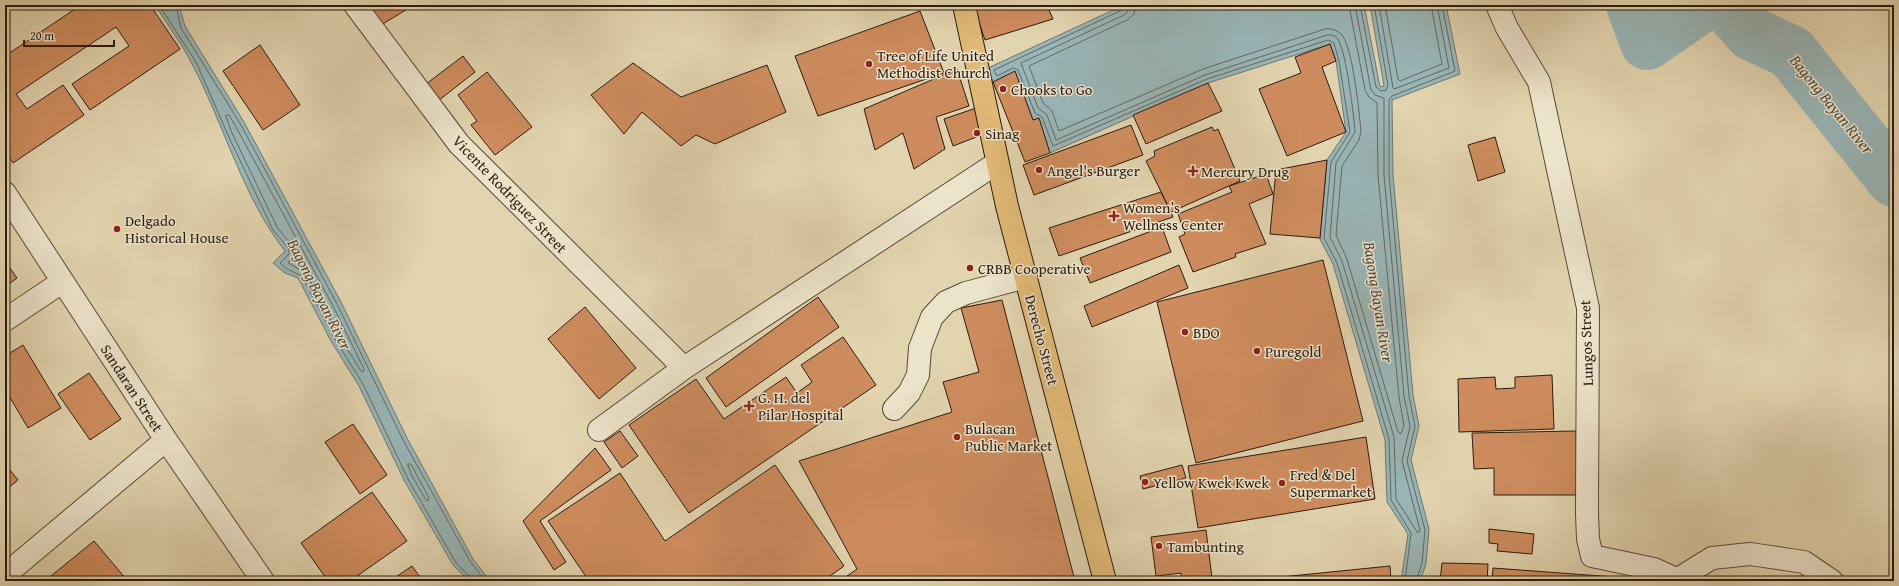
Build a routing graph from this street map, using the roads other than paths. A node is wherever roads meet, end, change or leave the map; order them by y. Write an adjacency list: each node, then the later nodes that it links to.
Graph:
1 (355, 5): 9 (street, Vicente Rodriguez Street)
2 (964, 5): 4 (main road, Derecho Street)
3 (1497, 5): 14 (street, Lungos Street)
4 (997, 163): 6 (main road, Derecho Street); 9 (street)
5 (5, 193): 7 (street, Sandaran Street)
6 (1026, 277): 10 (street); 16 (main road, Derecho Street)
7 (62, 282): 8 (street); 12 (street, Sandaran Street)
8 (5, 320)
9 (684, 368): 11 (street)
10 (894, 409)
11 (599, 430)
12 (166, 440): 13 (street); 15 (street, Sandaran Street)
13 (5, 575)
14 (1679, 580): 17 (street)
15 (263, 581)
16 (1105, 581)
17 (1832, 581)

